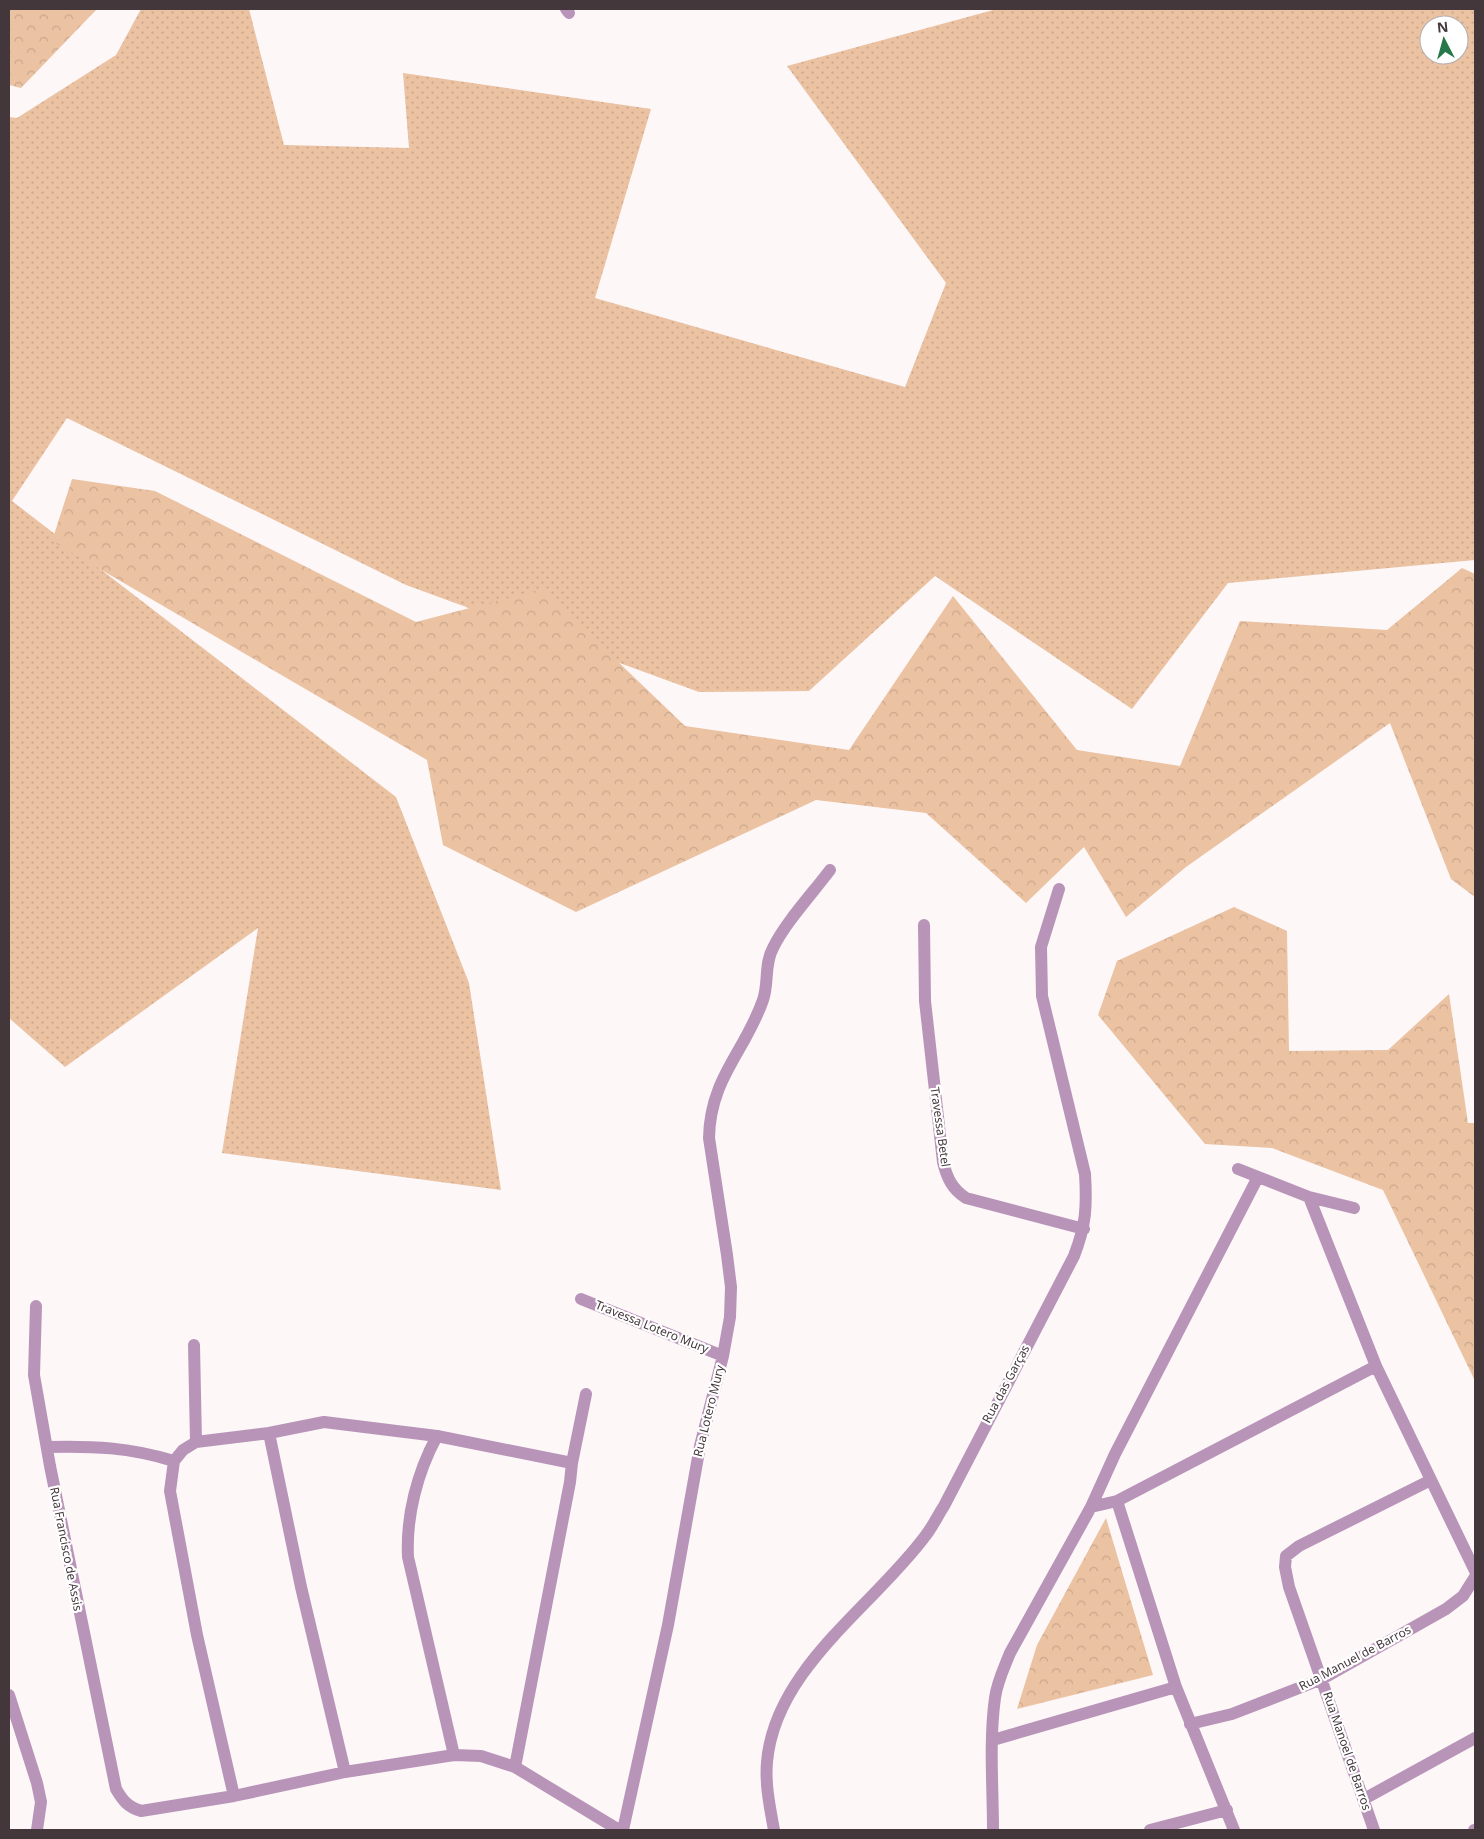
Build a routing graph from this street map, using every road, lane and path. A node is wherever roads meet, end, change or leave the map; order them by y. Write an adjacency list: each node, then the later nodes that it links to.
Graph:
1 (830, 870): 12 (street, Rua Lotero Mury)
2 (1060, 888): 8 (street, Rua das Garças)
3 (924, 925): 8 (street, Travessa Betel)
4 (1238, 1168): 5 (street)
5 (1258, 1177): 6 (street); 23 (street)
6 (1309, 1197): 7 (street); 13 (street)
7 (1354, 1208)
8 (1084, 1229): 41 (street, Rua das Garças)
9 (581, 1299): 12 (street, Travessa Lotero Mury)
10 (36, 1306): 18 (street, Rua Francisco de Assis)
11 (194, 1346): 17 (street)
12 (723, 1356): 40 (street, Rua Lotero Mury)
13 (1376, 1366): 21 (street); 22 (street)
14 (586, 1394): 20 (street)
15 (269, 1433): 16 (street); 17 (street); 34 (street)
16 (437, 1436): 20 (street); 32 (street)
17 (196, 1442): 19 (street)
18 (47, 1447): 19 (street); 35 (street, Rua Francisco de Assis)
19 (174, 1461): 35 (street)
20 (572, 1463): 33 (street)
21 (1431, 1480): 24 (street); 26 (street, Rua Manoel de Barros)
22 (1117, 1501): 23 (street); 27 (street)
23 (1091, 1507): 31 (street)
24 (1474, 1566)
25 (1475, 1578): 26 (street, Rua Manuel de Barros)
26 (1322, 1679): 29 (street, Rua Manuel de Barros); 36 (street, Rua Manoel de Barros)
27 (1176, 1687): 29 (street); 31 (street)
28 (9, 1695): 38 (street)
29 (1190, 1724): 37 (street)
30 (1475, 1738): 36 (street)
31 (993, 1740): 42 (street)
32 (454, 1755): 33 (street); 34 (street)
33 (516, 1767): 39 (street)
34 (345, 1772): 35 (street)
35 (234, 1796)
36 (1364, 1799): 45 (street, Rua Manoel de Barros)
37 (1227, 1810): 43 (street); 44 (street)
38 (37, 1830)
39 (619, 1830)
40 (623, 1830)
41 (774, 1830)
42 (993, 1830)
43 (1150, 1830)
44 (1234, 1830)
45 (1374, 1830)

